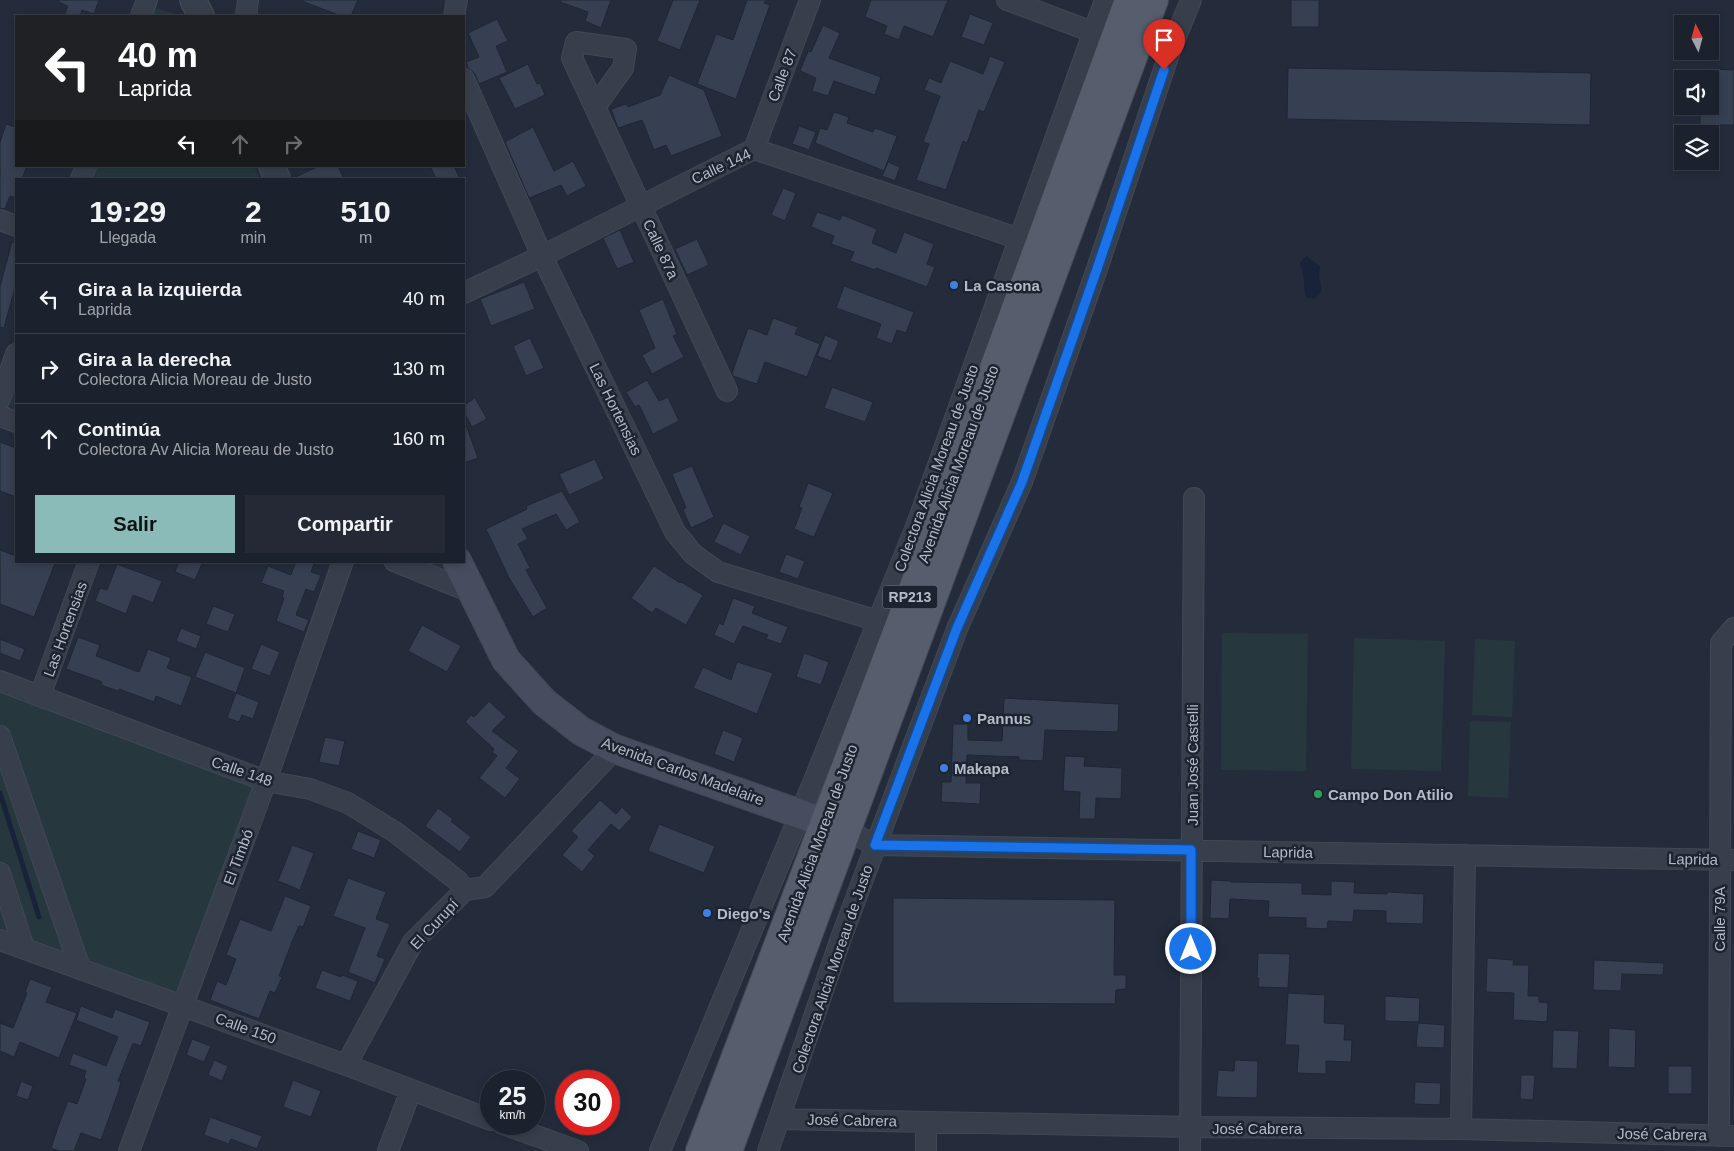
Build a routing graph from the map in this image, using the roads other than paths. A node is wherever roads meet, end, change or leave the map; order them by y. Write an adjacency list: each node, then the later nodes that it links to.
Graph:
1 (147, 0): 11 (street)
2 (193, 0): 12 (street)
3 (248, 0): 13 (street)
4 (456, 0): 14 (street)
5 (810, 0): 18 (street, Calle 87)
6 (1007, 0): 15 (street)
7 (1105, 0): 15 (street, Colectora Alicia Moreau de Justo)
8 (1129, 0): 15 (main road, Avenida Alicia Moreau de Justo / RP213)
9 (1154, 0): 15 (main road, Avenida Alicia Moreau de Justo / RP213)
10 (1191, 0): 45 (street, Colectora Alicia Moreau de Justo)
11 (141, 15)
12 (200, 15)
13 (246, 15)
14 (454, 15)
15 (1118, 41): 22 (street, Colectora Alicia Moreau de Justo); 44 (main road, Avenida Alicia Moreau de Justo / RP213)
16 (465, 81): 23 (street, Las Hortensias)
17 (595, 107): 19 (street, Calle 87a)
18 (754, 149): 19 (street, Calle 144); 22 (street, Calle 144)
19 (641, 206): 23 (street, Calle 144); 26 (street, Calle 87a)
20 (0, 220): 21 (street)
21 (15, 226)
22 (1020, 239): 36 (street, Colectora Alicia Moreau de Justo)
23 (542, 256): 24 (street, Calle 144); 36 (street, Las Hortensias)
24 (465, 293)
25 (15, 357): 27 (street)
26 (728, 391)
27 (0, 399)
28 (0, 416): 29 (street)
29 (15, 422)
30 (1194, 498): 46 (street, Juan José Castelli)
31 (88, 563): 39 (street, Las Hortensias)
32 (342, 563): 42 (street, El Timbó)
33 (399, 563): 35 (street)
34 (458, 563): 35 (main road, Avenida Carlos Madelaire)
35 (471, 592): 41 (main road, Avenida Carlos Madelaire)
36 (878, 620): 43 (street, Colectora Alicia Moreau de Justo)
37 (1734, 628): 48 (street, Calle 79A)
38 (0, 681): 39 (street, Calle 148)
39 (40, 696): 42 (street, Calle 148)
40 (0, 736): 53 (street)
41 (615, 749): 43 (main road, Avenida Carlos Madelaire); 50 (street, El Curupí)
42 (266, 781): 50 (street, Calle 148); 54 (street, El Timbó)
43 (800, 814): 44 (main road, Avenida Carlos Madelaire); 67 (street, Colectora Alicia Moreau de Justo)
44 (836, 826): 45 (street, Laprida); 68 (main road, Avenida Alicia Moreau de Justo / RP213); 69 (main road, Avenida Alicia Moreau de Justo / RP213)
45 (875, 845): 46 (street, Laprida); 58 (street, Colectora Alicia Moreau de Justo)
46 (1191, 850): 47 (street, Laprida); 60 (street, Juan José Castelli)
47 (1465, 855): 48 (street, Laprida); 61 (street)
48 (1727, 860): 63 (street, Calle 79A)
49 (0, 873): 52 (street)
50 (465, 890): 55 (street, El Curupí)
51 (0, 940): 52 (street, Calle 150)
52 (24, 948): 53 (street, Calle 150)
53 (80, 968): 54 (street, Calle 150)
54 (182, 1005): 55 (street, Calle 150); 64 (street, El Timbó)
55 (346, 1065): 56 (street, Calle 150)
56 (411, 1090): 57 (street, Calle 150); 65 (street)
57 (480, 1116)
58 (779, 1119): 59 (street, José Cabrera); 70 (street, Colectora Alicia Moreau de Justo)
59 (926, 1122): 60 (street, José Cabrera); 71 (street)
60 (1191, 1127): 61 (street, José Cabrera); 72 (street, Juan José Castelli)
61 (1461, 1130): 63 (street, José Cabrera)
62 (534, 1135): 66 (street)
63 (1726, 1136)
64 (129, 1151)
65 (388, 1151)
66 (578, 1151)
67 (660, 1151)
68 (700, 1151)
69 (728, 1151)
70 (768, 1151)
71 (926, 1151)
72 (1190, 1151)

